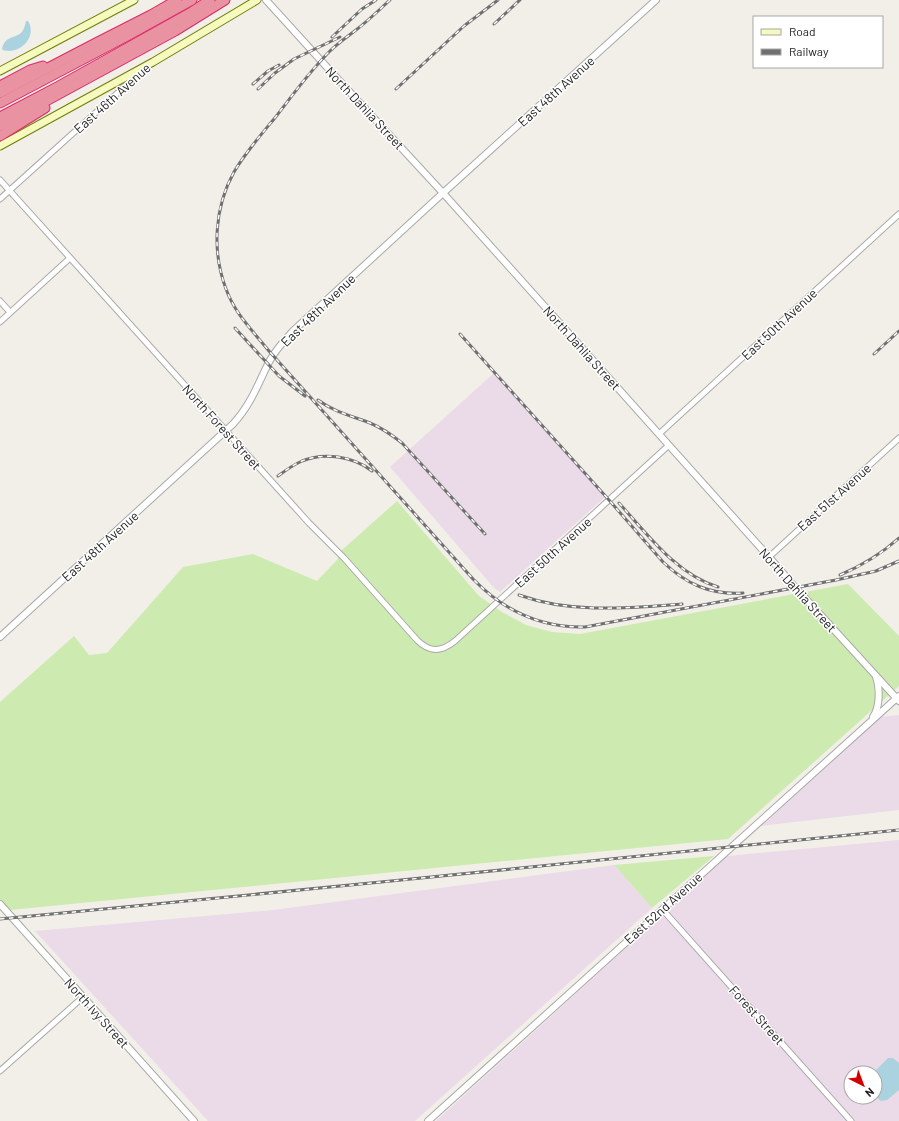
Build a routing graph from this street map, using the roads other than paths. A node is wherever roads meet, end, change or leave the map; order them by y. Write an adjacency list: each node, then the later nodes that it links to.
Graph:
1 (134, 0): 12 (main road)
2 (177, 0): 10 (highway)
3 (192, 0): 15 (highway)
4 (210, 0): 16 (highway)
5 (225, 0): 9 (highway)
6 (257, 0): 11 (main road, East 46th Avenue)
7 (266, 0): 22 (street, North Dahlia Street)
8 (656, 0): 22 (street, East 48th Avenue)
9 (137, 52): 17 (highway); 18 (highway)
10 (59, 62): 13 (highway); 14 (highway)
11 (144, 67): 19 (main road); 21 (street, East 46th Avenue)
12 (0, 71)
13 (0, 86)
14 (0, 93)
15 (0, 103)
16 (0, 117)
17 (0, 126)
18 (0, 136)
19 (0, 146)
20 (0, 180): 21 (street, North Forest Street)
21 (9, 191): 23 (street, East 46th Avenue); 25 (street, North Forest Street)
22 (443, 193): 29 (street, East 48th Avenue); 30 (street, North Dahlia Street)
23 (0, 199)
24 (899, 214): 30 (street, East 50th Avenue)
25 (70, 258): 27 (street); 29 (street, North Forest Street)
26 (0, 301): 27 (street)
27 (10, 312): 28 (street)
28 (0, 322)
29 (226, 431): 34 (street, East 48th Avenue); 35 (street, North Forest Street)
30 (659, 434): 32 (street, North Dahlia Street)
31 (899, 438): 33 (street, East 51st Avenue)
32 (669, 445): 33 (street, North Dahlia Street); 35 (street, East 50th Avenue)
33 (769, 557): 36 (street, North Dahlia Street)
34 (0, 637)
35 (455, 641)
36 (876, 676): 37 (street, North Dahlia Street); 38 (street)
37 (898, 698): 38 (street, East 52nd Avenue)
38 (869, 723): 40 (street, East 52nd Avenue)
39 (0, 904): 41 (street, North Ivy Street)
40 (662, 909): 44 (street, East 52nd Avenue); 45 (street, Forest Street)
41 (83, 997): 42 (street); 43 (street, North Ivy Street)
42 (1, 1068)
43 (194, 1121)
44 (428, 1121)
45 (851, 1121)

